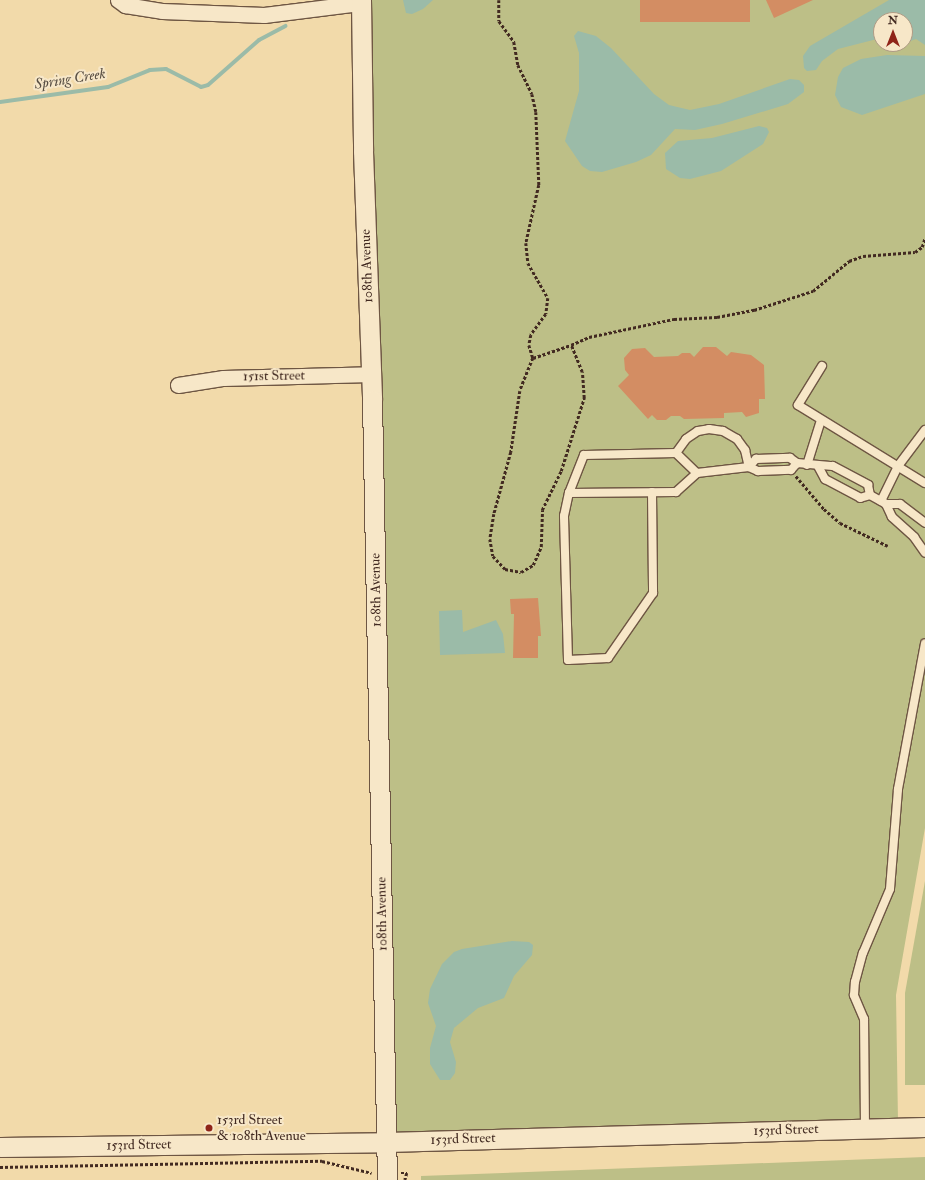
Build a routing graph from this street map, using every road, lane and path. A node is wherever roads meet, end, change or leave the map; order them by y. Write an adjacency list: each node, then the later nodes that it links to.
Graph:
1 (118, 0): 3 (street)
2 (499, 0): 6 (path)
3 (361, 2): 8 (street, 108th Avenue)
4 (925, 238): 5 (path)
5 (571, 345): 6 (path); 6 (path)
6 (534, 358)
7 (822, 366): 10 (lane)
8 (371, 374): 9 (street, 151st Street); 31 (street, 108th Avenue)
9 (178, 385)
10 (821, 420): 14 (lane); 16 (lane)
11 (925, 430): 16 (lane)
12 (676, 453): 17 (lane); 19 (lane); 22 (lane)
13 (797, 463): 14 (lane); 17 (lane); 18 (lane)
14 (807, 464): 15 (lane)
15 (818, 466): 23 (lane); 23 (lane)
16 (898, 466): 20 (lane); 24 (lane)
17 (749, 467): 18 (lane); 19 (lane)
18 (791, 470): 26 (path)
19 (697, 473): 21 (lane)
20 (925, 483)
21 (652, 492): 22 (lane); 22 (lane)
22 (569, 493)
23 (870, 495): 24 (lane)
24 (883, 502): 25 (lane); 27 (lane)
25 (925, 523)
26 (888, 546)
27 (925, 553)
28 (925, 643): 30 (lane)
29 (925, 1127): 30 (street, 153rd Street)
30 (865, 1128): 31 (street, 153rd Street)
31 (386, 1142): 32 (street, 153rd Street); 36 (street, 108th Avenue)
32 (0, 1147)
33 (0, 1167): 34 (path)
34 (363, 1173)
35 (407, 1173): 37 (path)
36 (387, 1180)
37 (405, 1180)

